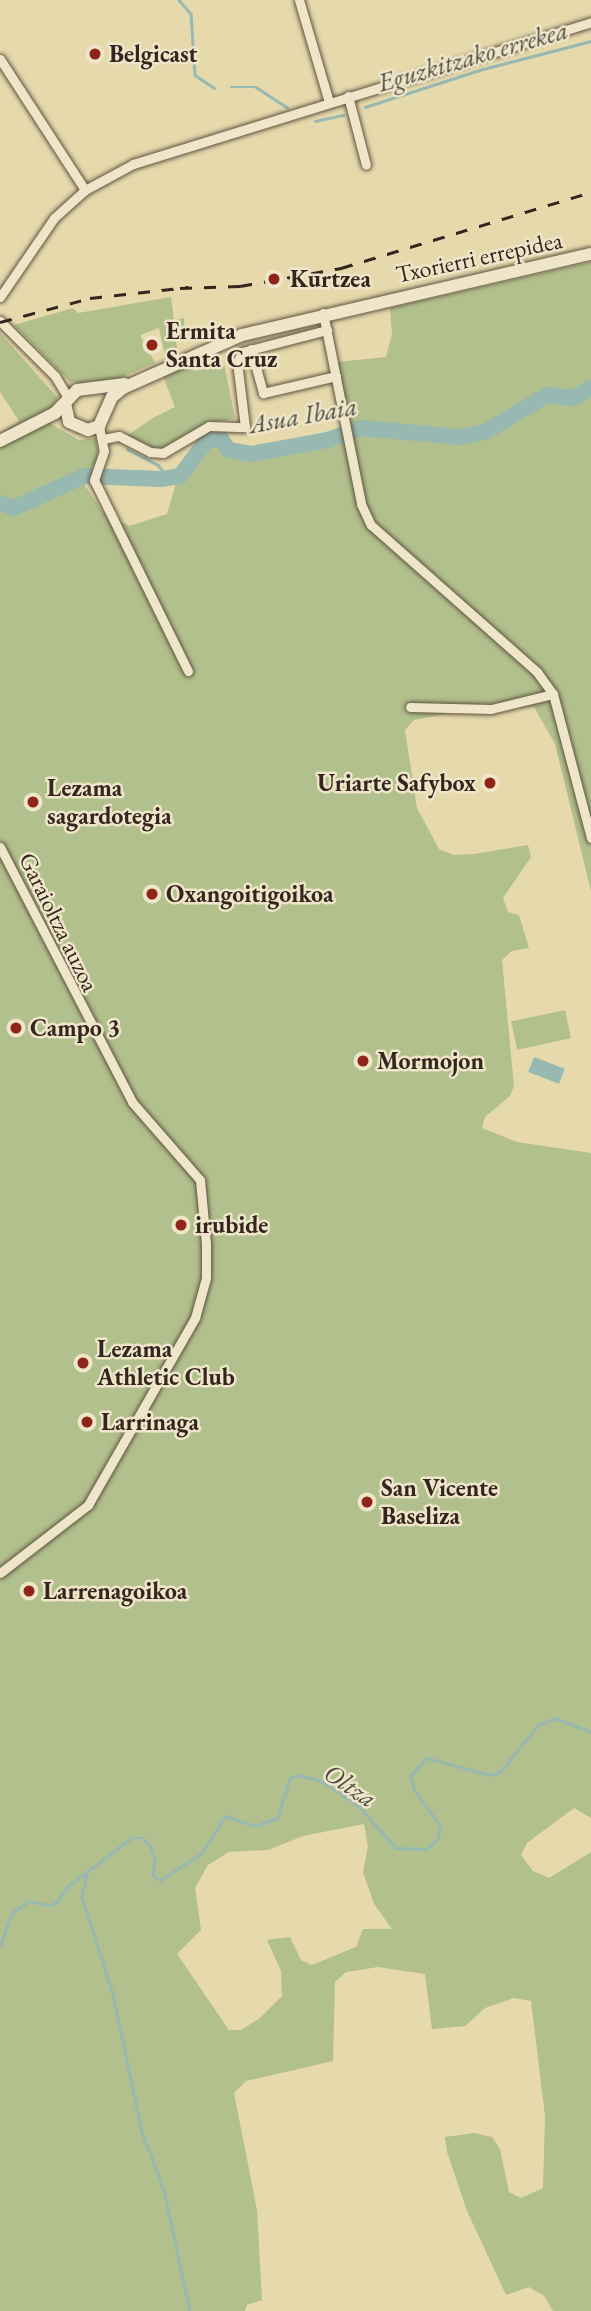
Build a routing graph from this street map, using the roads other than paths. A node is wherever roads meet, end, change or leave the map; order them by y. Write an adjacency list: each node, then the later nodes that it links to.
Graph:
1 (299, 0): 5 (street)
2 (591, 22): 4 (street)
3 (0, 59): 7 (street)
4 (348, 96): 5 (street); 6 (street)
5 (329, 102): 7 (street)
6 (366, 165)
7 (85, 190): 9 (street)
8 (591, 254): 10 (street, Txorierri errepidea)
9 (0, 298)
10 (323, 313): 12 (street); 15 (street, Txorierri errepidea)
11 (0, 321): 17 (street)
12 (327, 330): 13 (street); 14 (street)
13 (251, 349): 14 (street); 22 (street)
14 (336, 376): 25 (street)
15 (137, 380): 16 (street, Txorierri errepidea); 18 (street, Txorierri errepidea)
16 (95, 390): 17 (street, Txorierri errepidea); 18 (street)
17 (70, 397): 19 (street); 21 (street)
18 (107, 411): 20 (street, Txorierri errepidea)
19 (69, 422): 20 (street); 21 (street)
20 (99, 426): 22 (street)
21 (29, 427): 23 (street)
22 (103, 439): 24 (street)
23 (0, 441)
24 (188, 671)
25 (553, 694): 26 (street); 27 (street)
26 (410, 707)
27 (591, 838)
28 (0, 847): 29 (street, Garaioltza auzoa)
29 (0, 1573)

